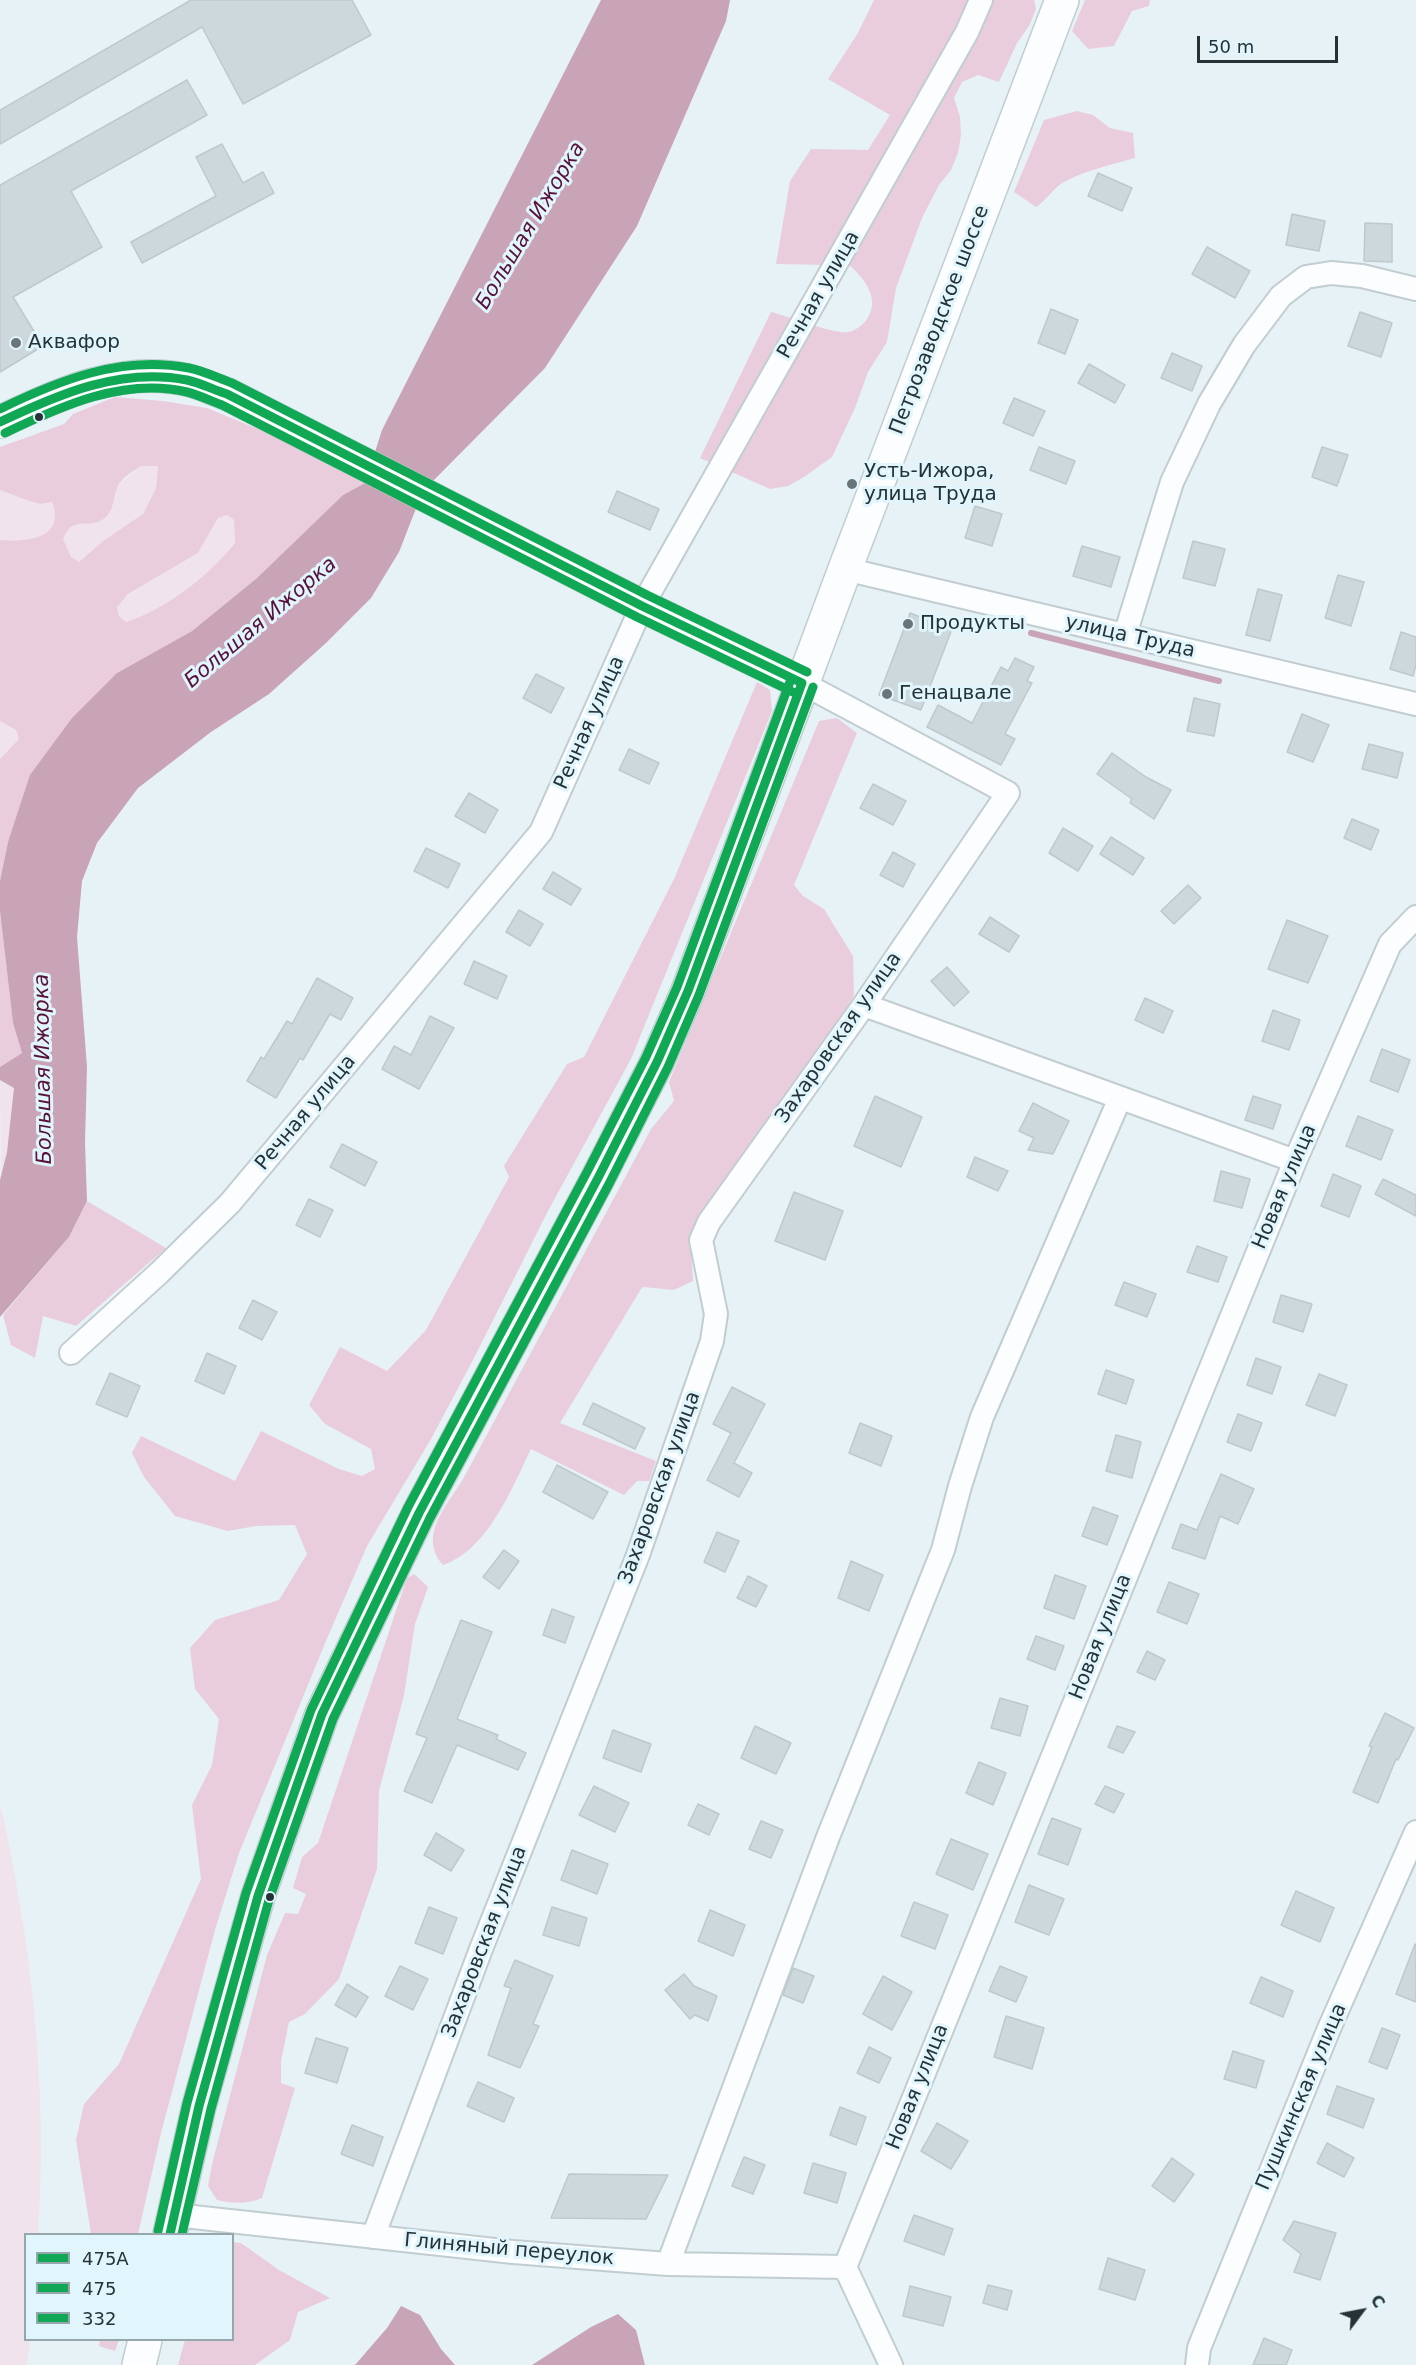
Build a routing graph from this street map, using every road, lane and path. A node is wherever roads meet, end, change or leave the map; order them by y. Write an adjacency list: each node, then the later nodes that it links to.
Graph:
1 (981, 0): 6 (street, Речная улица)
2 (1062, 0): 5 (main road, Петрозаводское шоссе)
3 (1416, 290): 7 (street)
4 (0, 422): 6 (main road)
5 (845, 569): 7 (street, улица Труда); 8 (main road, Петрозаводское шоссе)
6 (642, 606): 8 (main road); 14 (street, Речная улица)
7 (1125, 635): 9 (street, улица Труда)
8 (802, 682): 11 (street, Захаровская улица); 16 (main road, Петрозаводское шоссе)
9 (1416, 704)
10 (1416, 917): 13 (street, Новая улица)
11 (864, 1005): 12 (street); 17 (street, Захаровская улица)
12 (1120, 1098): 13 (street); 18 (street)
13 (1295, 1161): 19 (street, Новая улица)
14 (71, 1353)
15 (1416, 1832): 23 (street, Пушкинская улица)
16 (172, 2225): 17 (street, Глиняный переулок)
17 (373, 2237): 18 (street, Глиняный переулок)
18 (668, 2264): 19 (street, Глиняный переулок)
19 (845, 2267): 22 (street)
20 (145, 2341): 21 (main road)
21 (138, 2365)
22 (891, 2365)
23 (1197, 2365)

